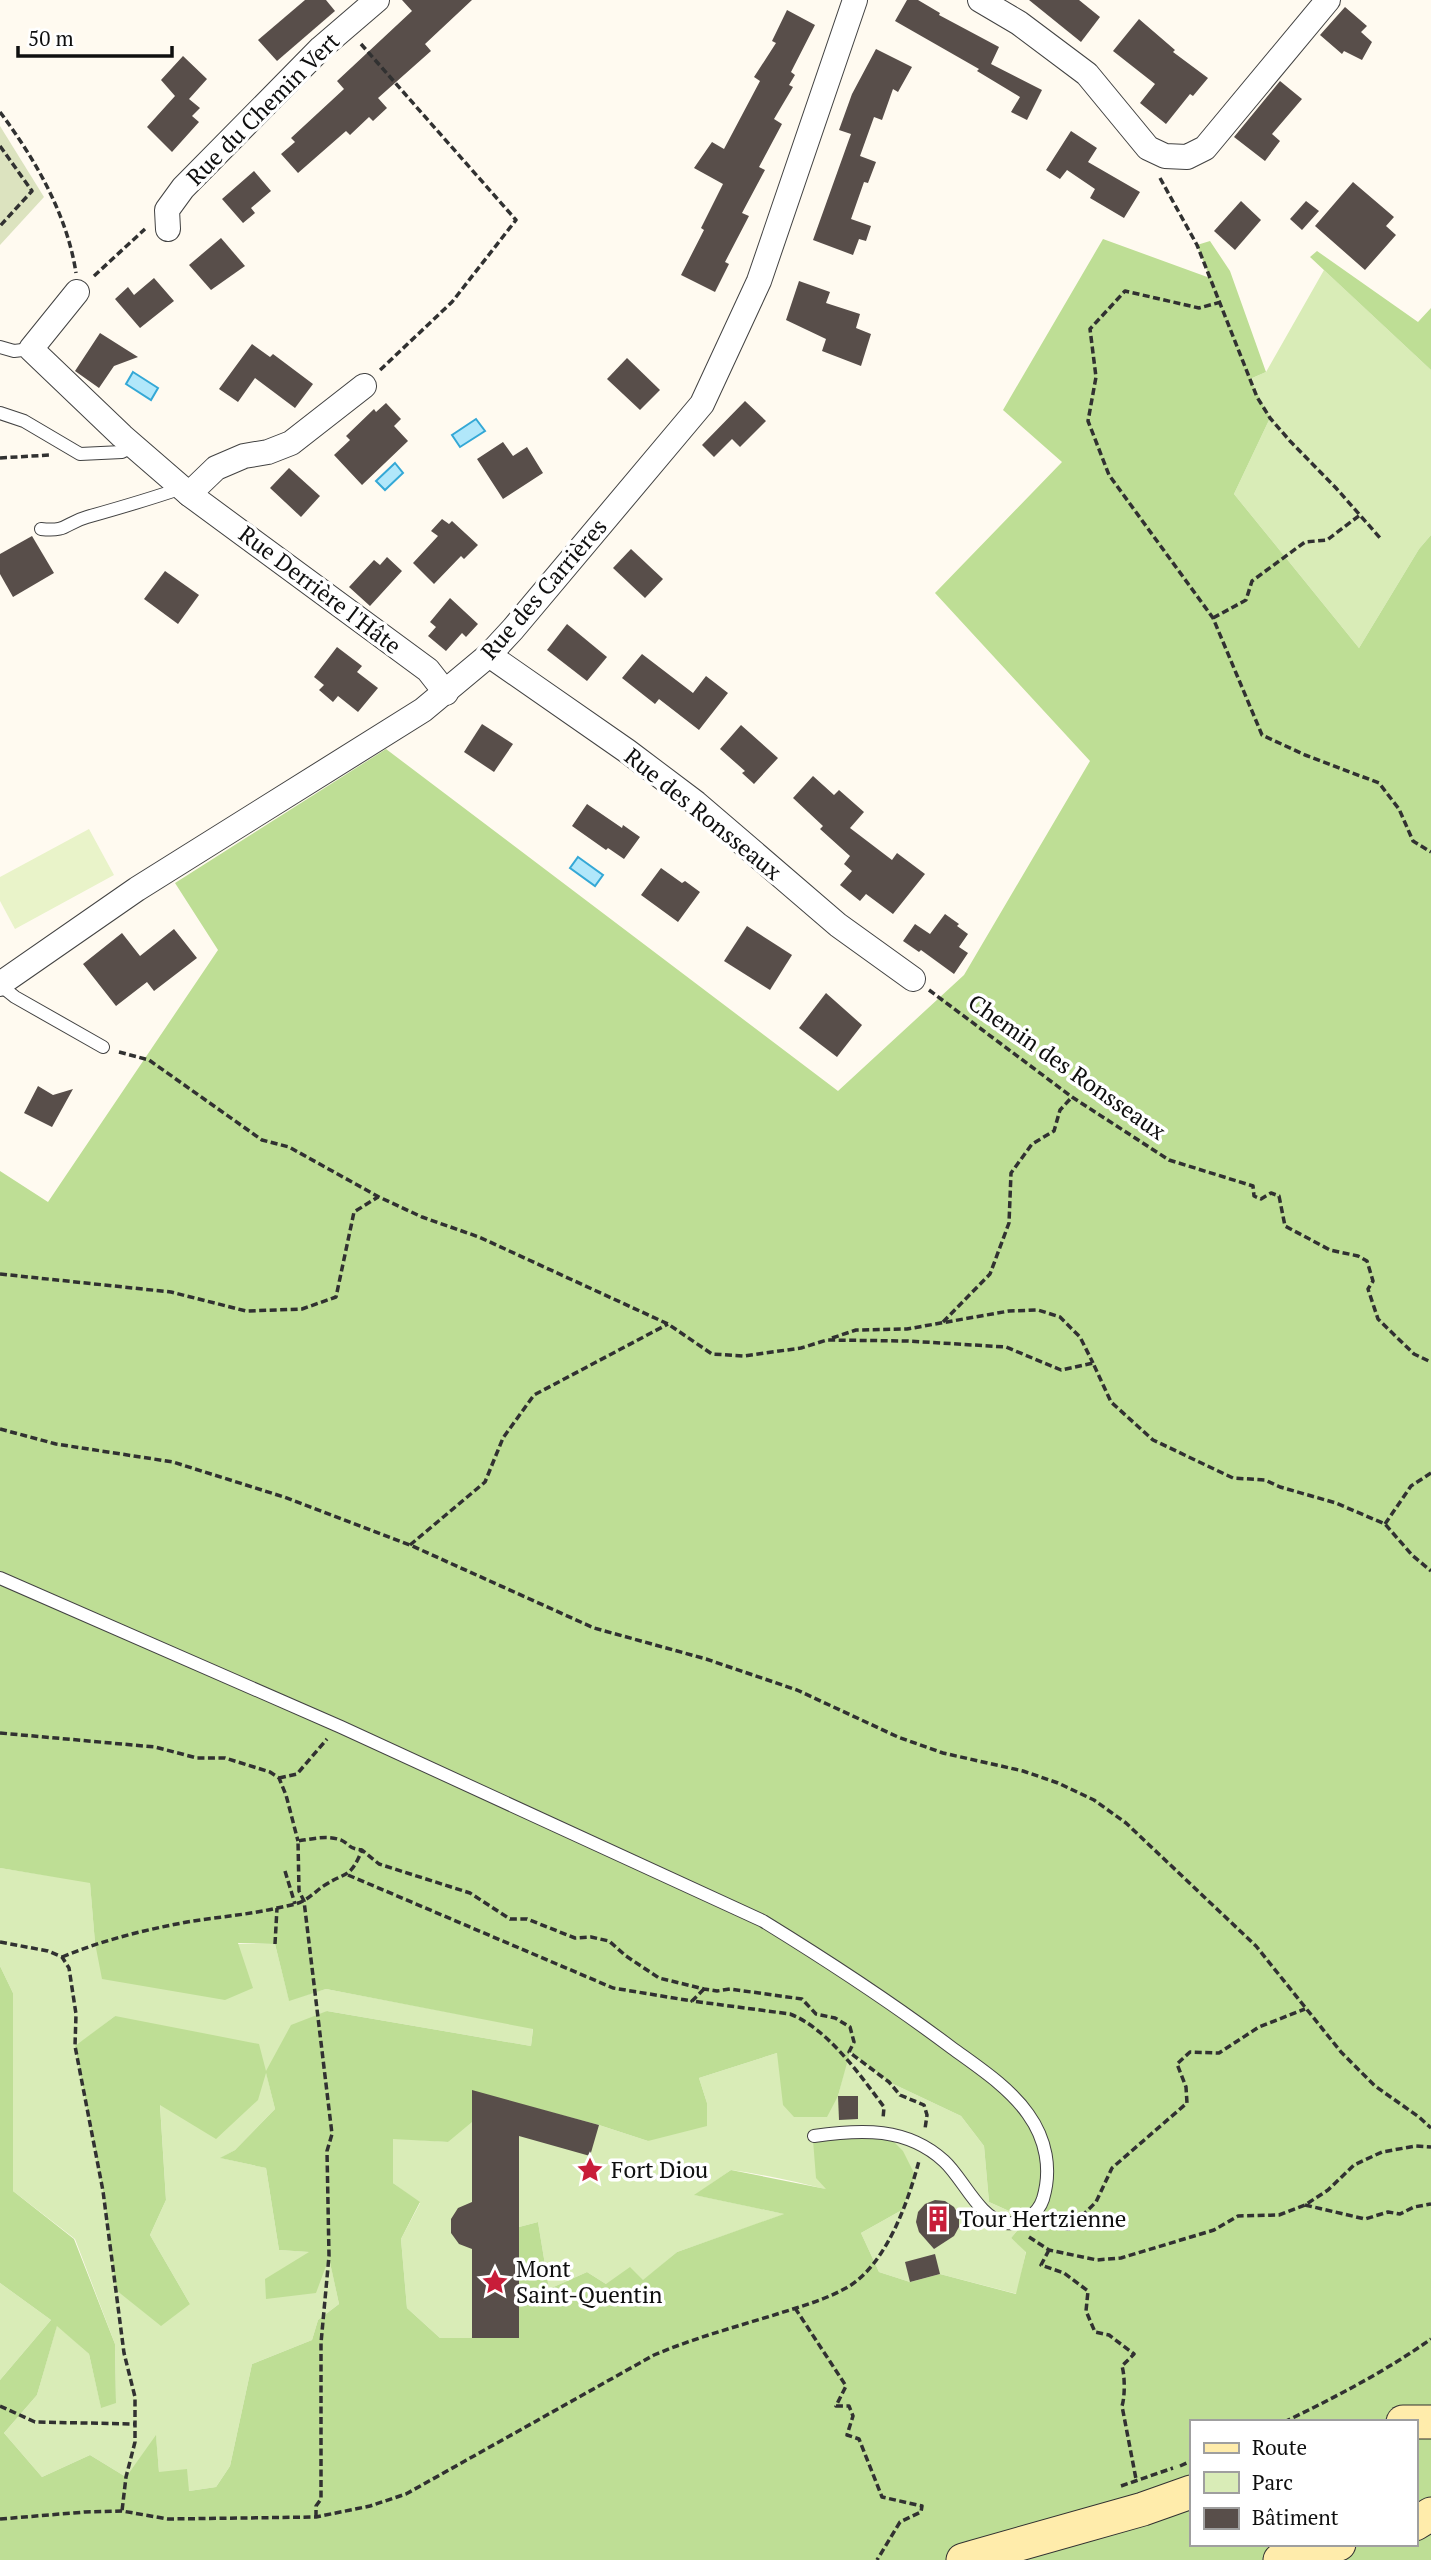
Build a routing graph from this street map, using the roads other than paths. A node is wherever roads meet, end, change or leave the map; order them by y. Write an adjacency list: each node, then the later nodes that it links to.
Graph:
1 (377, 0): 5 (street, Rue du Chemin Vert)
2 (855, 0): 14 (street, Rue des Carrières)
3 (980, 0): 4 (street)
4 (1328, 0)
5 (168, 219)
6 (77, 292): 8 (street)
7 (0, 347): 8 (lane)
8 (31, 349): 11 (street, Rue Derrière l'Hâte)
9 (364, 386): 12 (street)
10 (0, 414): 11 (lane)
11 (134, 446): 12 (street, Rue Derrière l'Hâte)
12 (185, 491): 13 (lane); 15 (street, Rue Derrière l'Hâte)
13 (41, 529)
14 (489, 655): 15 (street, Rue des Carrières); 16 (street, Rue des Ronsseaux)
15 (446, 693): 17 (street, Rue des Carrières)
16 (913, 979)
17 (0, 985): 18 (lane)
18 (103, 1047)
19 (0, 1578): 20 (lane)
20 (814, 2136)
21 (1190, 2492): 23 (street)
22 (1332, 2546): 24 (street)
23 (963, 2560)
24 (1280, 2560)

